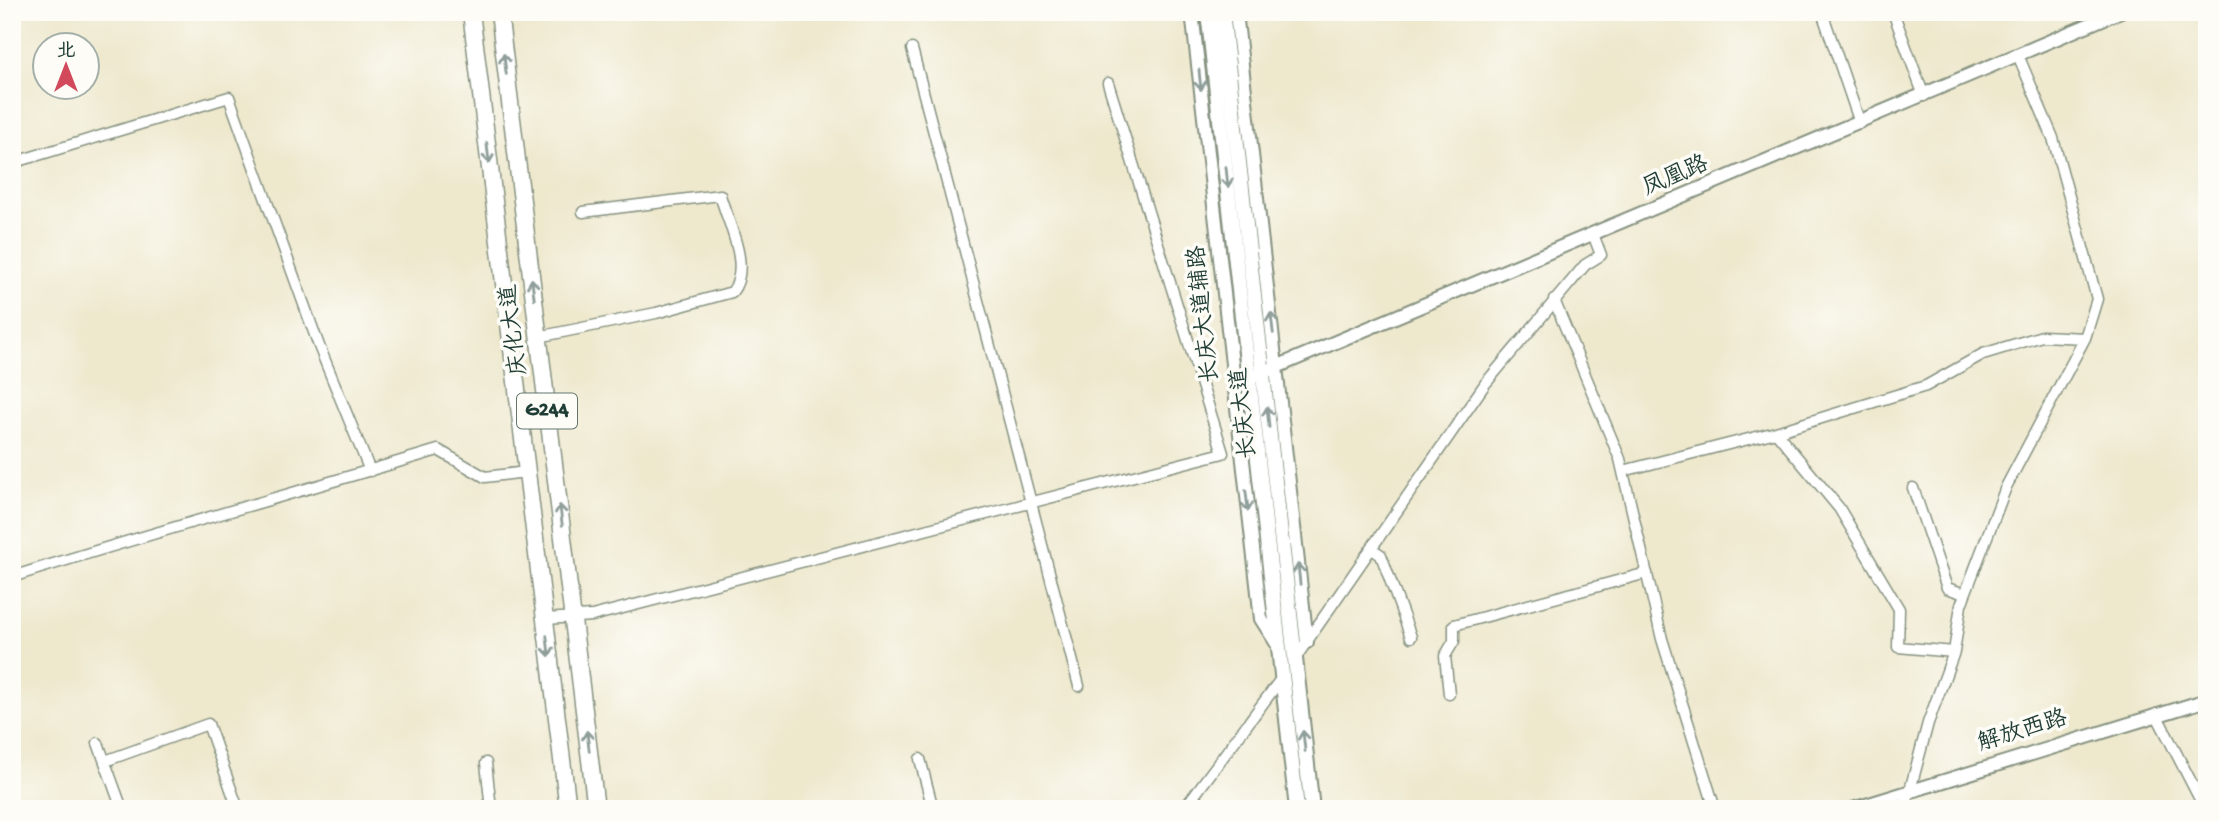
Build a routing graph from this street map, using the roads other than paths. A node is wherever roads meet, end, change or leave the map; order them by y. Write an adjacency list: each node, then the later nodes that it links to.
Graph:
1 (471, 12): 28 (highway, 庆化大道 / G244, one-way to 28)
2 (499, 12): 21 (highway, 庆化大道 / G244, one-way to 2)
3 (1192, 12): 39 (street, 长庆大道辅路, one-way to 39)
4 (1208, 12): 24 (main road, 长庆大道, one-way to 24)
5 (1222, 12): 23 (main road, 长庆大道)
6 (1236, 12): 23 (street, one-way to 6)
7 (1822, 12): 16 (street)
8 (1827, 12): 16 (street)
9 (1893, 12): 15 (street)
10 (2099, 12): 15 (street, 凤凰路)
11 (2119, 12): 13 (street, 凤凰路)
12 (912, 48): 30 (street)
13 (2018, 55): 15 (street, 凤凰路); 22 (street)
14 (1108, 83): 30 (street)
15 (1923, 92): 16 (street, 凤凰路)
16 (1860, 118): 19 (street, 凤凰路); 23 (street, 凤凰路)
17 (12, 163): 26 (street)
18 (583, 212): 21 (street)
19 (1593, 234): 20 (street); 23 (street, 凤凰路)
20 (1554, 300): 27 (street); 31 (street)
21 (538, 337): 35 (highway, 庆化大道 / G244, one-way to 21)
22 (2085, 338): 25 (street); 34 (street)
23 (1269, 366): 24 (street, 凤凰路); 38 (street, one-way to 23); 41 (main road, 长庆大道, one-way to 23)
24 (1248, 375): 39 (main road, 长庆大道)
25 (1776, 432): 27 (street); 40 (street)
26 (370, 471): 28 (street); 33 (street)
27 (1623, 471): 32 (street)
28 (526, 472): 36 (highway, 庆化大道 / G244)
29 (1913, 488): 34 (street)
30 (1031, 503): 35 (street); 43 (street)
31 (1372, 549): 37 (street); 38 (street)
32 (1647, 573): 44 (street); 62 (street)
33 (12, 577)
34 (1965, 594): 40 (street)
35 (573, 617): 36 (street); 57 (highway, 庆化大道 / G244, one-way to 35)
36 (545, 619): 56 (highway, 庆化大道 / G244, one-way to 56)
37 (1412, 637)
38 (1307, 642): 41 (street)
39 (1279, 648): 42 (main road, 长庆大道)
40 (1954, 652): 52 (street)
41 (1295, 659): 42 (street); 61 (main road, 长庆大道, one-way to 41)
42 (1283, 677): 59 (street); 60 (main road, 长庆大道)
43 (1079, 686)
44 (1449, 694)
45 (2207, 700): 47 (street, 解放西路)
46 (2207, 708): 47 (street, 解放西路)
47 (2158, 718): 52 (street, 解放西路); 65 (street)
48 (99, 743): 50 (street)
49 (920, 759): 58 (street)
50 (105, 761): 53 (street); 54 (street)
51 (486, 763): 55 (street)
52 (1908, 798): 63 (street, 解放西路); 64 (street, 解放西路)
53 (122, 809)
54 (238, 809)
55 (491, 809)
56 (568, 809)
57 (596, 809)
58 (933, 809)
59 (1184, 809)
60 (1297, 809)
61 (1312, 809)
62 (1715, 809)
63 (1853, 809)
64 (1877, 809)
65 (2205, 809)

